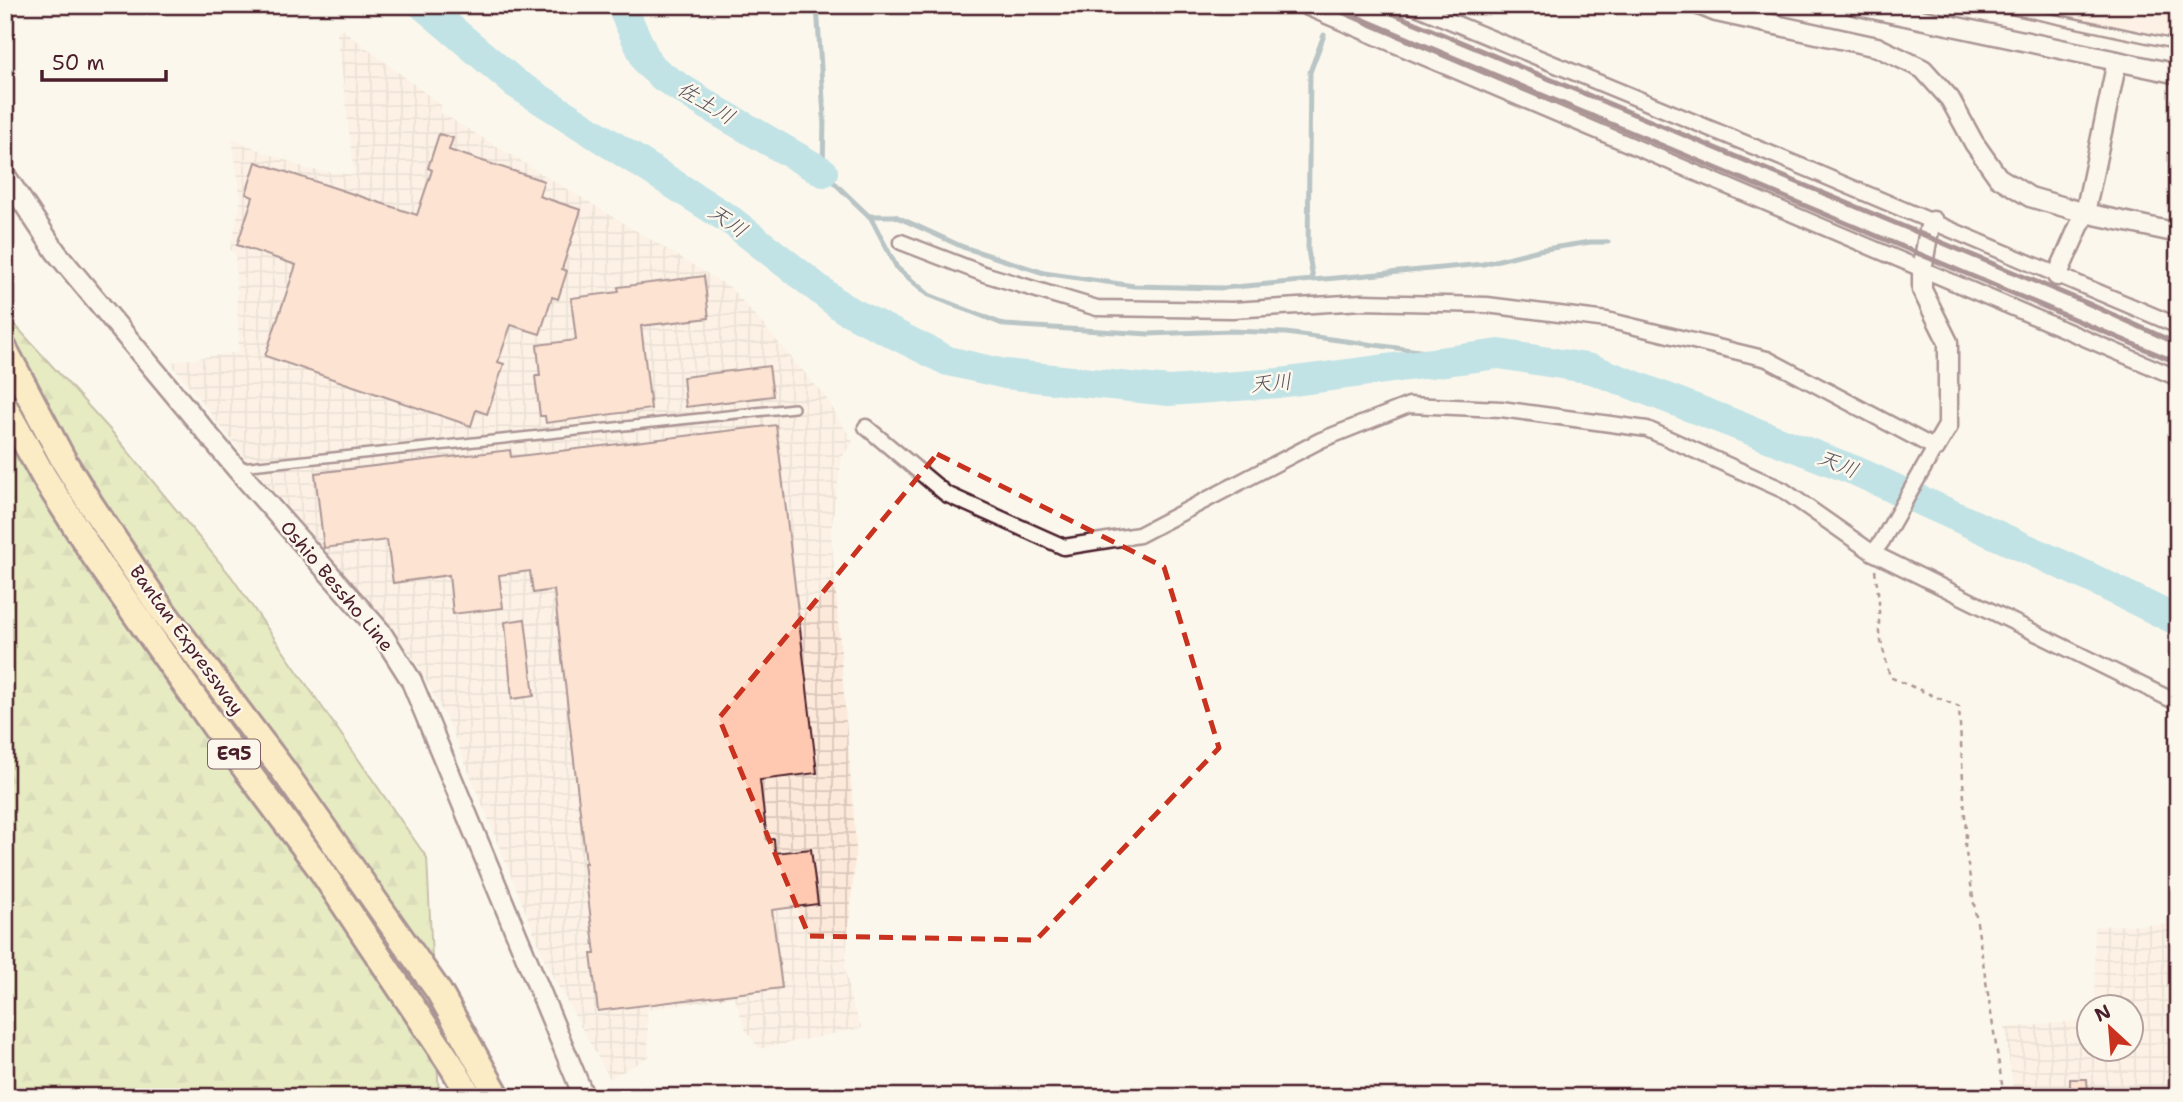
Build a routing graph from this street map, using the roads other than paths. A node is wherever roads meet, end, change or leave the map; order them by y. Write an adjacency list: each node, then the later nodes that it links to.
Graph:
1 (1301, 5): 14 (street)
2 (1411, 5): 11 (street)
3 (1699, 5): 10 (street)
4 (1854, 5): 7 (street)
5 (1990, 5): 6 (lane)
6 (2178, 45)
7 (2117, 61): 8 (street); 10 (street)
8 (2178, 74)
9 (5, 175): 23 (main road, Oshio Bessho Line)
10 (2085, 214): 12 (street); 15 (street)
11 (1933, 221): 14 (street); 15 (street)
12 (2178, 233)
13 (901, 243): 22 (street)
14 (1922, 270): 18 (street); 22 (street)
15 (2057, 276): 16 (street)
16 (2178, 326)
17 (9, 357): 27 (highway, Bantan Expressway / E95)
18 (2178, 378)
19 (5, 407): 26 (highway, Bantan Expressway / E95)
20 (794, 408): 23 (lane)
21 (866, 426): 24 (street)
22 (1931, 456): 24 (street)
23 (236, 468): 28 (main road, Oshio Bessho Line)
24 (1878, 547): 25 (street)
25 (2178, 703)
26 (470, 1097)
27 (498, 1097)
28 (584, 1097)

